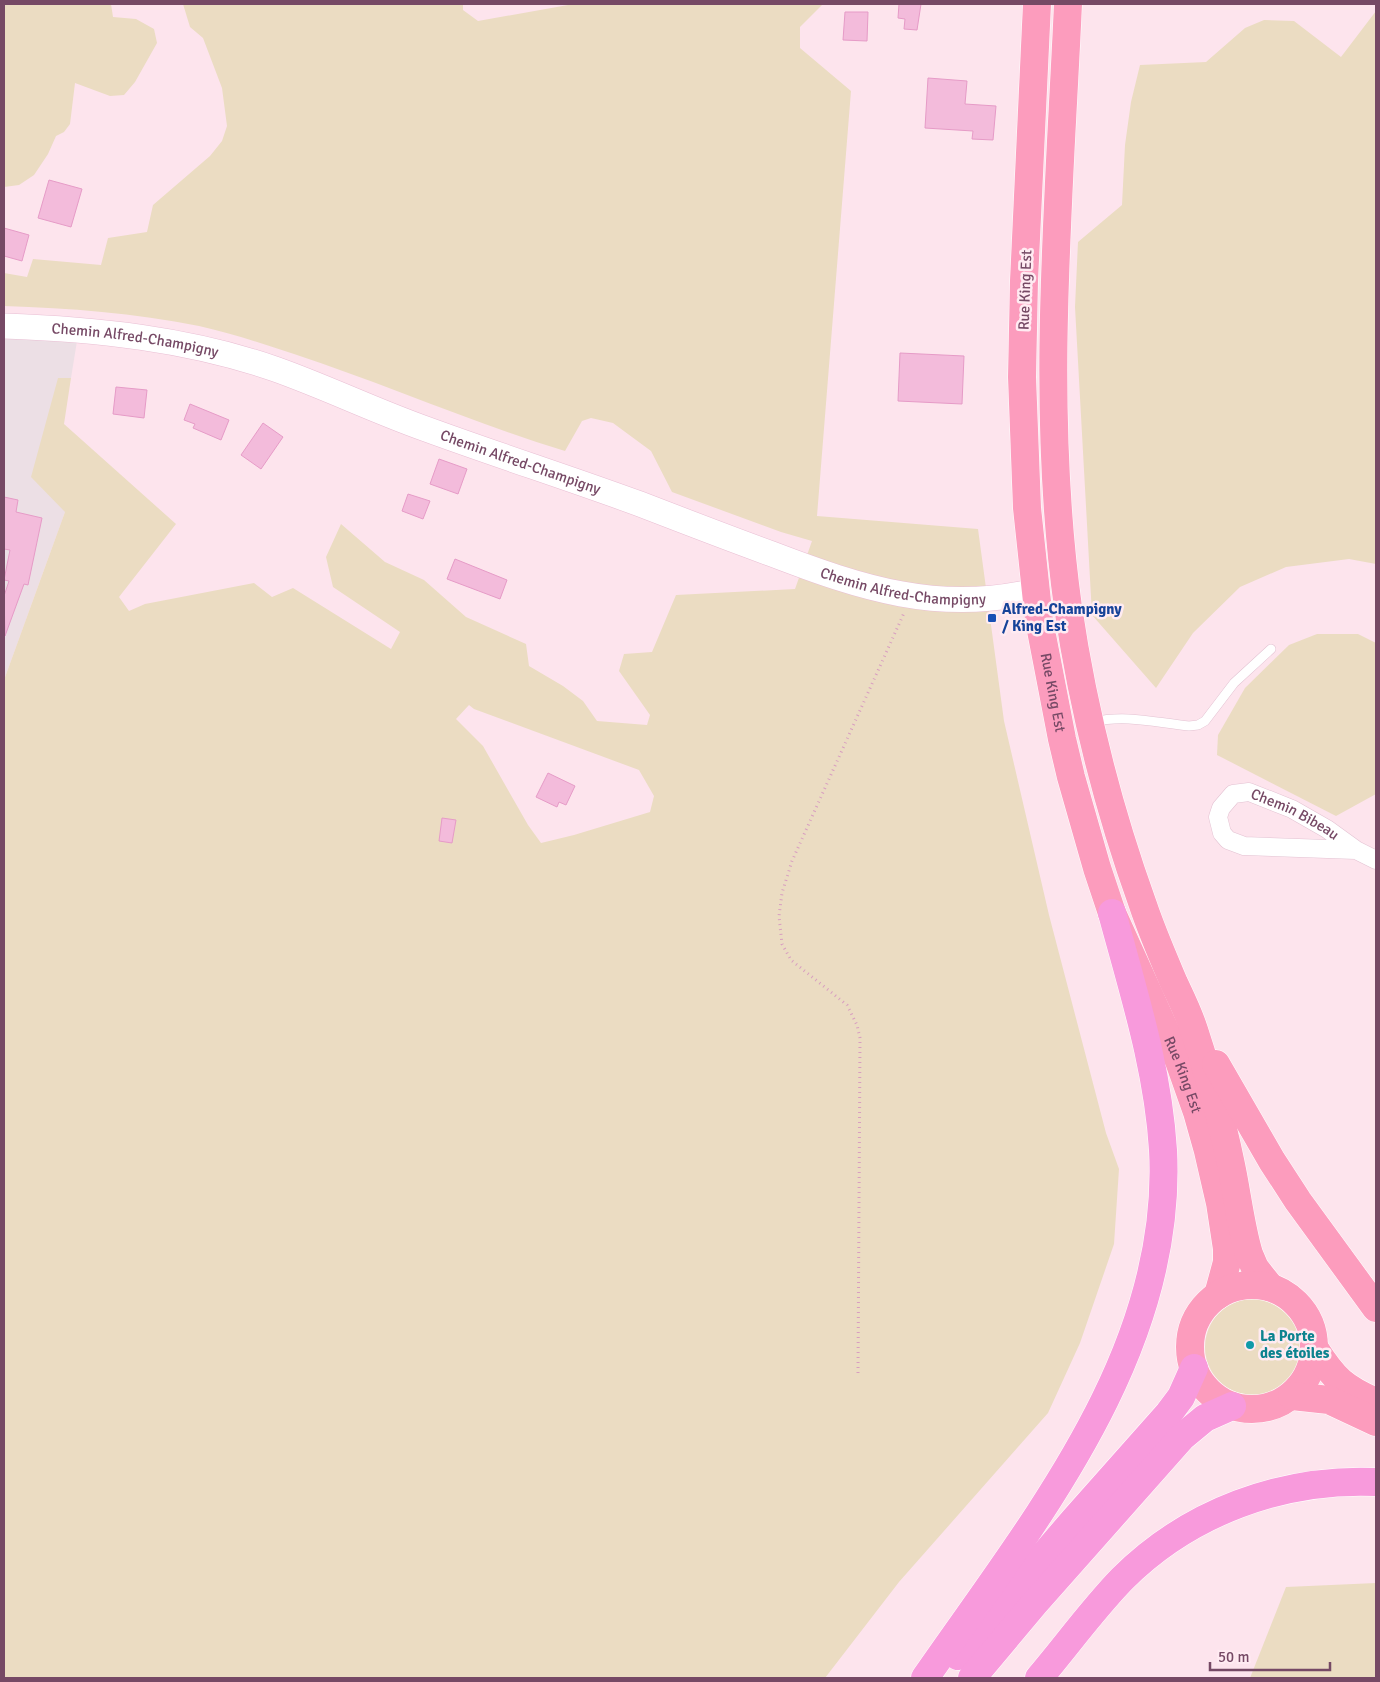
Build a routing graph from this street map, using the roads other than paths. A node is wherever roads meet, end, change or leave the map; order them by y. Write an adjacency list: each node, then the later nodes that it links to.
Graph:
1 (1037, 4): 4 (main road, Rue King Est)
2 (1068, 4): 6 (main road, Rue King Est)
3 (4, 326): 4 (street, Chemin Alfred-Champigny)
4 (1034, 591): 9 (main road, Rue King Est)
5 (1271, 649): 6 (lane)
6 (1089, 724): 10 (main road, Rue King Est)
7 (1356, 850): 7 (street, Chemin Bibeau); 8 (street, Chemin Bibeau)
8 (1376, 860)
9 (1112, 913): 12 (main road, Rue King Est); 21 (highway)
10 (1193, 1026): 11 (main road, Rue King Est); 13 (main road)
11 (1270, 1287): 12 (main road); 14 (main road)
12 (1218, 1295): 15 (main road)
13 (1376, 1308)
14 (1315, 1349): 16 (main road); 17 (main road)
15 (1194, 1368): 18 (main road); 22 (highway)
16 (1292, 1396): 18 (main road); 19 (main road)
17 (1376, 1402)
18 (1232, 1406): 23 (highway)
19 (1376, 1422)
20 (1376, 1482): 24 (highway)
21 (925, 1678)
22 (938, 1678)
23 (972, 1678)
24 (1040, 1678)

